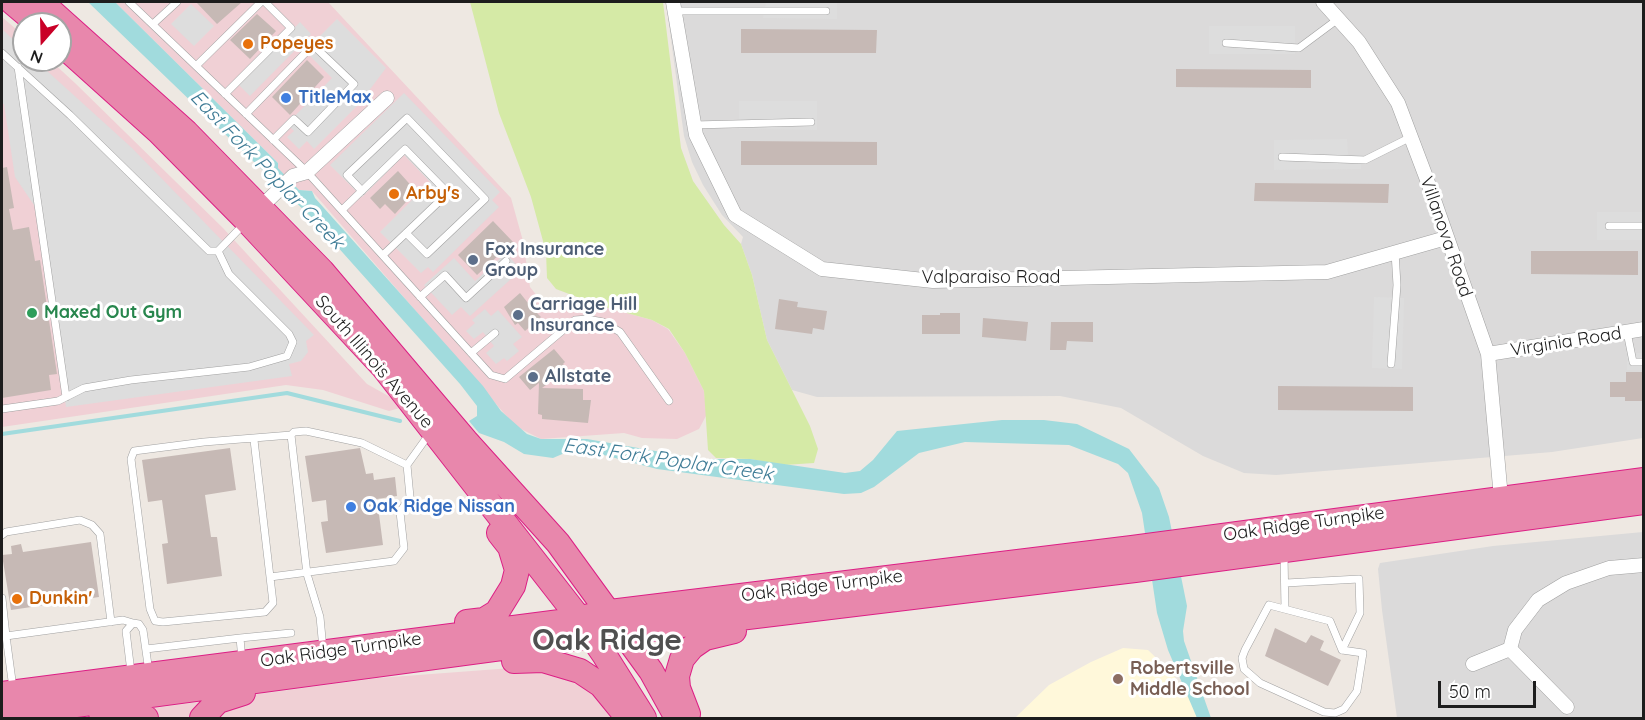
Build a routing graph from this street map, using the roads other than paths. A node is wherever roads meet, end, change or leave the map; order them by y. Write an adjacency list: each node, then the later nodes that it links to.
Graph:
1 (12, 2): 9 (highway)
2 (41, 2): 27 (highway, South Illinois Avenue)
3 (129, 2): 11 (lane)
4 (177, 2): 11 (lane)
5 (263, 2): 14 (lane); 17 (lane)
6 (1323, 2): 10 (street, Villanova Road)
7 (674, 6): 8 (lane); 21 (street, Valparaiso Road)
8 (826, 11)
9 (24, 12)
10 (1338, 19): 12 (lane); 22 (street, Villanova Road)
11 (153, 24): 14 (lane)
12 (1226, 43)
13 (72, 54): 27 (highway, South Illinois Avenue)
14 (196, 66): 17 (lane)
15 (19, 72): 45 (lane)
16 (23, 72): 33 (lane)
17 (225, 94): 19 (lane)
18 (387, 98): 25 (street)
19 (246, 114): 23 (lane); 23 (lane)
20 (811, 122): 21 (lane)
21 (694, 125): 34 (street, Valparaiso Road)
22 (1411, 137): 24 (lane); 32 (street, Villanova Road)
23 (273, 140): 25 (lane)
24 (1282, 157)
25 (300, 174): 27 (street); 28 (lane)
26 (362, 191): 28 (lane); 31 (lane); 31 (lane)
27 (260, 208): 33 (lane); 48 (highway, South Illinois Avenue); 63 (highway, South Illinois Avenue)
28 (342, 210): 35 (lane)
29 (1610, 226): 30 (lane)
30 (1644, 226)
31 (406, 233): 35 (lane)
32 (1446, 238): 34 (street, Valparaiso Road); 42 (street, Villanova Road)
33 (218, 252): 45 (lane)
34 (1395, 252): 44 (lane)
35 (383, 255): 37 (lane)
36 (506, 261): 37 (lane)
37 (420, 297): 41 (lane)
38 (1644, 329): 39 (street, Virginia Road)
39 (1627, 332): 42 (street, Virginia Road); 43 (lane)
40 (495, 333): 41 (lane)
41 (471, 353): 46 (lane)
42 (1488, 354): 54 (street, Villanova Road)
43 (1644, 362)
44 (1391, 364)
45 (66, 397): 47 (lane)
46 (669, 401)
47 (2, 409)
48 (433, 430): 51 (highway, South Illinois Avenue); 52 (lane)
49 (291, 435): 50 (lane); 52 (lane); 60 (lane)
50 (254, 440): 61 (lane); 61 (lane)
51 (458, 461): 70 (highway, South Illinois Avenue); 75 (highway)
52 (407, 465): 60 (lane)
53 (1643, 488): 54 (highway, Oak Ridge Turnpike); 56 (highway)
54 (1501, 498): 56 (highway, Oak Ridge Turnpike)
55 (2, 535): 68 (lane)
56 (1283, 539): 57 (highway, Oak Ridge Turnpike); 62 (lane)
57 (1133, 559): 58 (highway, Oak Ridge Turnpike); 65 (highway, Oak Ridge Turnpike)
58 (1013, 562): 63 (highway); 67 (highway, Oak Ridge Turnpike)
59 (1644, 565): 77 (street)
60 (307, 574): 61 (lane); 79 (lane)
61 (270, 577)
62 (1286, 583): 66 (lane); 78 (lane)
63 (593, 589): 67 (highway, South Illinois Avenue)
64 (2, 598): 73 (lane)
65 (820, 607): 71 (highway, Oak Ridge Turnpike); 92 (highway)
66 (1286, 609): 78 (lane); 78 (lane)
67 (610, 612): 70 (highway, Oak Ridge Turnpike); 71 (highway, South Illinois Avenue)
68 (111, 622): 69 (lane); 73 (lane)
69 (133, 623): 76 (lane); 83 (lane)
70 (585, 627): 71 (highway, Oak Ridge Turnpike); 75 (highway, Oak Ridge Turnpike); 81 (highway, Oak Ridge Turnpike); 90 (highway, South Illinois Avenue)
71 (624, 632): 91 (highway, South Illinois Avenue)
72 (291, 633): 74 (lane)
73 (6, 636): 84 (lane)
74 (240, 638): 76 (lane); 82 (lane)
75 (376, 645): 79 (highway, Oak Ridge Turnpike)
76 (146, 649): 83 (lane)
77 (1510, 649): 80 (street); 85 (street)
78 (1342, 650)
79 (323, 652): 82 (highway, Oak Ridge Turnpike)
80 (1473, 664)
81 (358, 668): 82 (highway, Oak Ridge Turnpike); 88 (highway); 89 (highway)
82 (244, 673): 83 (highway, Oak Ridge Turnpike)
83 (141, 686): 84 (highway, Oak Ridge Turnpike)
84 (8, 704)
85 (1567, 707)
86 (57, 718): 87 (highway)
87 (146, 718)
88 (202, 718)
89 (628, 718)
90 (644, 718)
91 (677, 718)
92 (690, 718)

